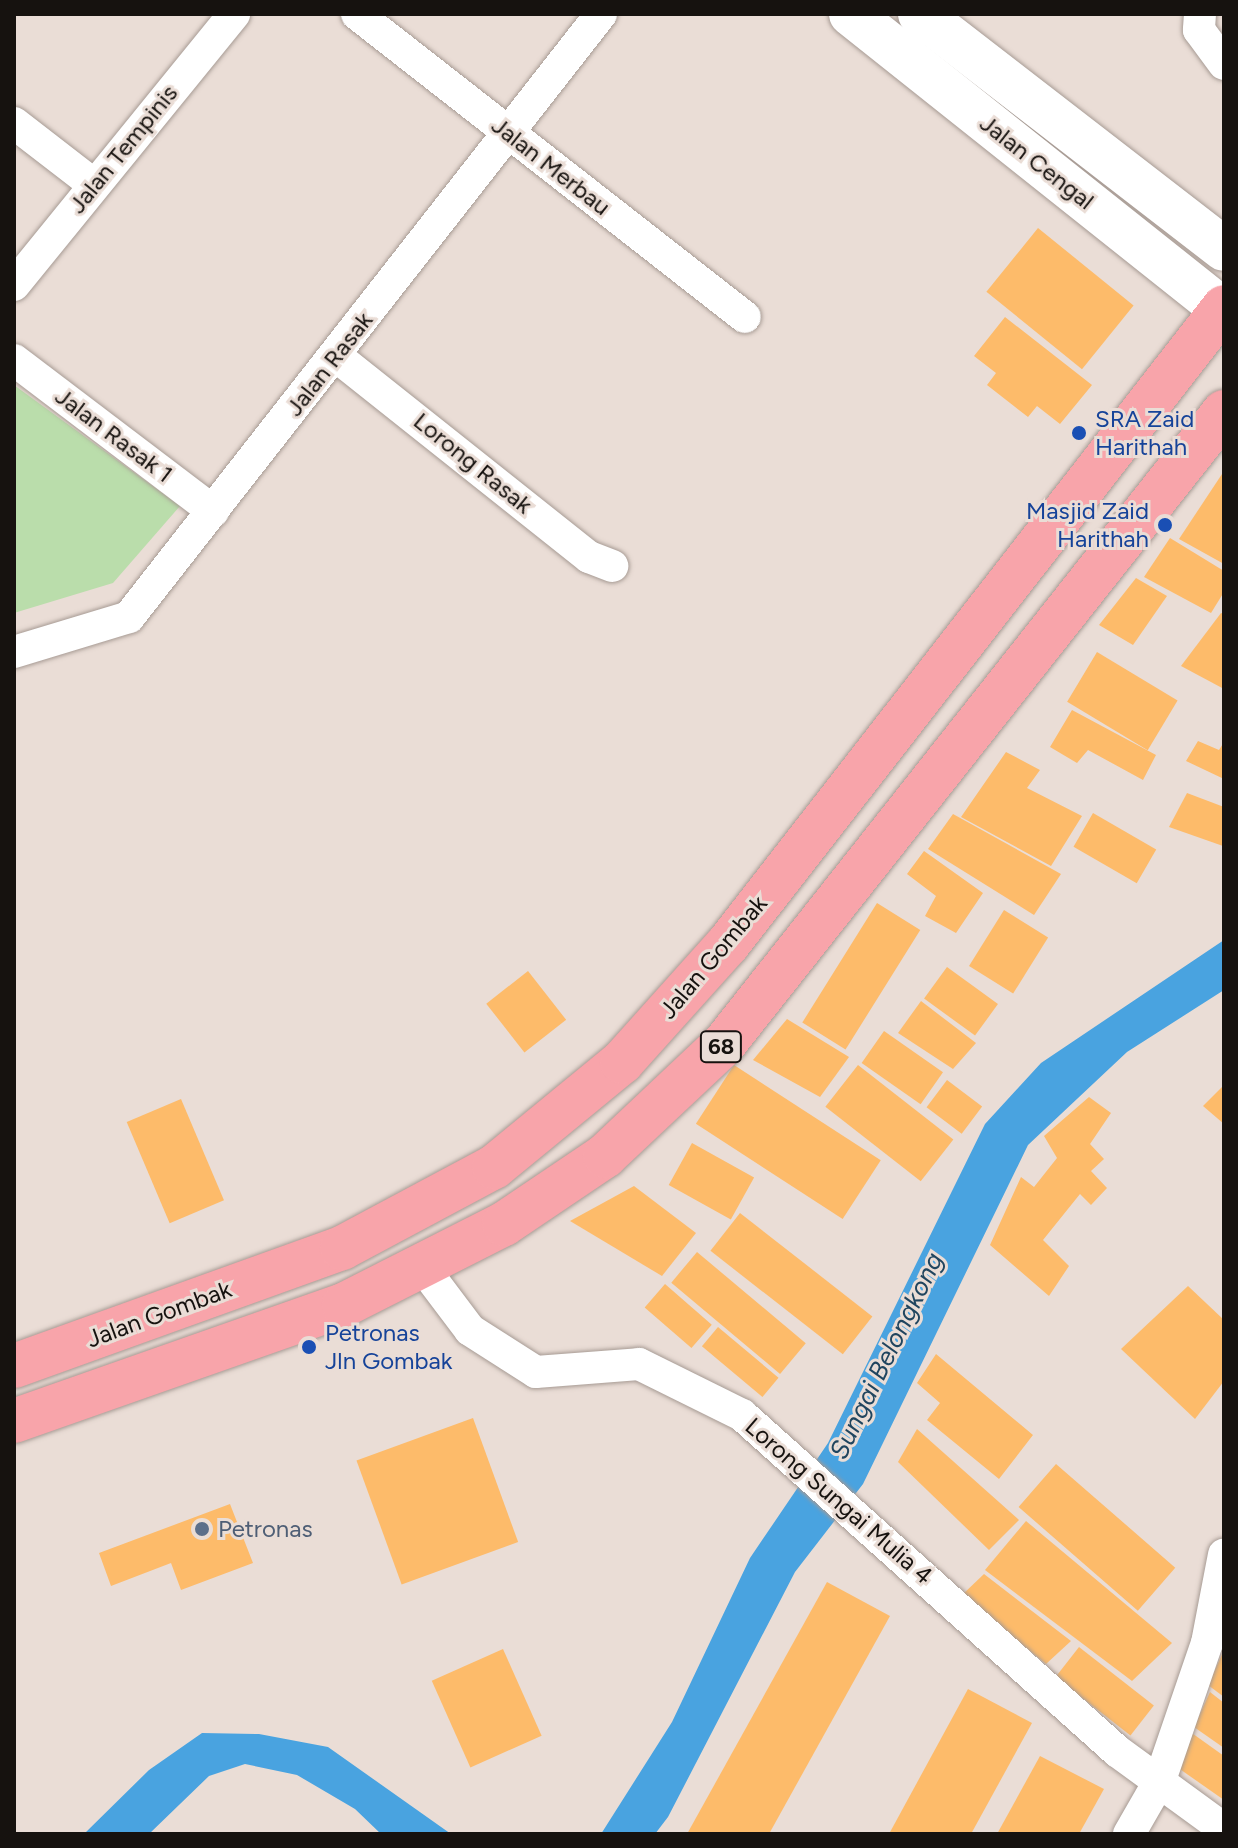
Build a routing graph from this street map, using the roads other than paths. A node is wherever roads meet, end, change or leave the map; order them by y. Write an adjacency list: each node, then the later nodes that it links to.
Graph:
1 (234, 14): 10 (street, Jalan Tempinis)
2 (357, 14): 9 (street, Jalan Merbau)
3 (601, 14): 9 (street, Jalan Rasak)
4 (851, 14): 13 (street, Jalan Cengal)
5 (920, 14): 11 (street, Jalan Cengal)
6 (1200, 14): 7 (street)
7 (1224, 64)
8 (14, 123): 10 (street)
9 (507, 131): 14 (street, Jalan Merbau); 15 (street, Jalan Rasak)
10 (93, 184): 12 (street, Jalan Tempinis)
11 (1224, 249)
12 (14, 285)
13 (1223, 309): 22 (main road, Jalan Gombak / 68)
14 (745, 317)
15 (336, 356): 18 (street, Jalan Rasak); 19 (street, Lorong Rasak)
16 (14, 360): 18 (street, Jalan Rasak 1)
17 (1224, 412): 21 (main road, 68)
18 (213, 511): 20 (street, Jalan Rasak)
19 (612, 566)
20 (14, 652)
21 (421, 1265): 23 (main road, 68); 25 (street, Lorong Sungai Mulia 4)
22 (14, 1366)
23 (14, 1421)
24 (1224, 1555): 25 (street)
25 (1160, 1780): 26 (street, Lorong Sungai Mulia 4); 27 (street)
26 (1224, 1829)
27 (1129, 1834)

